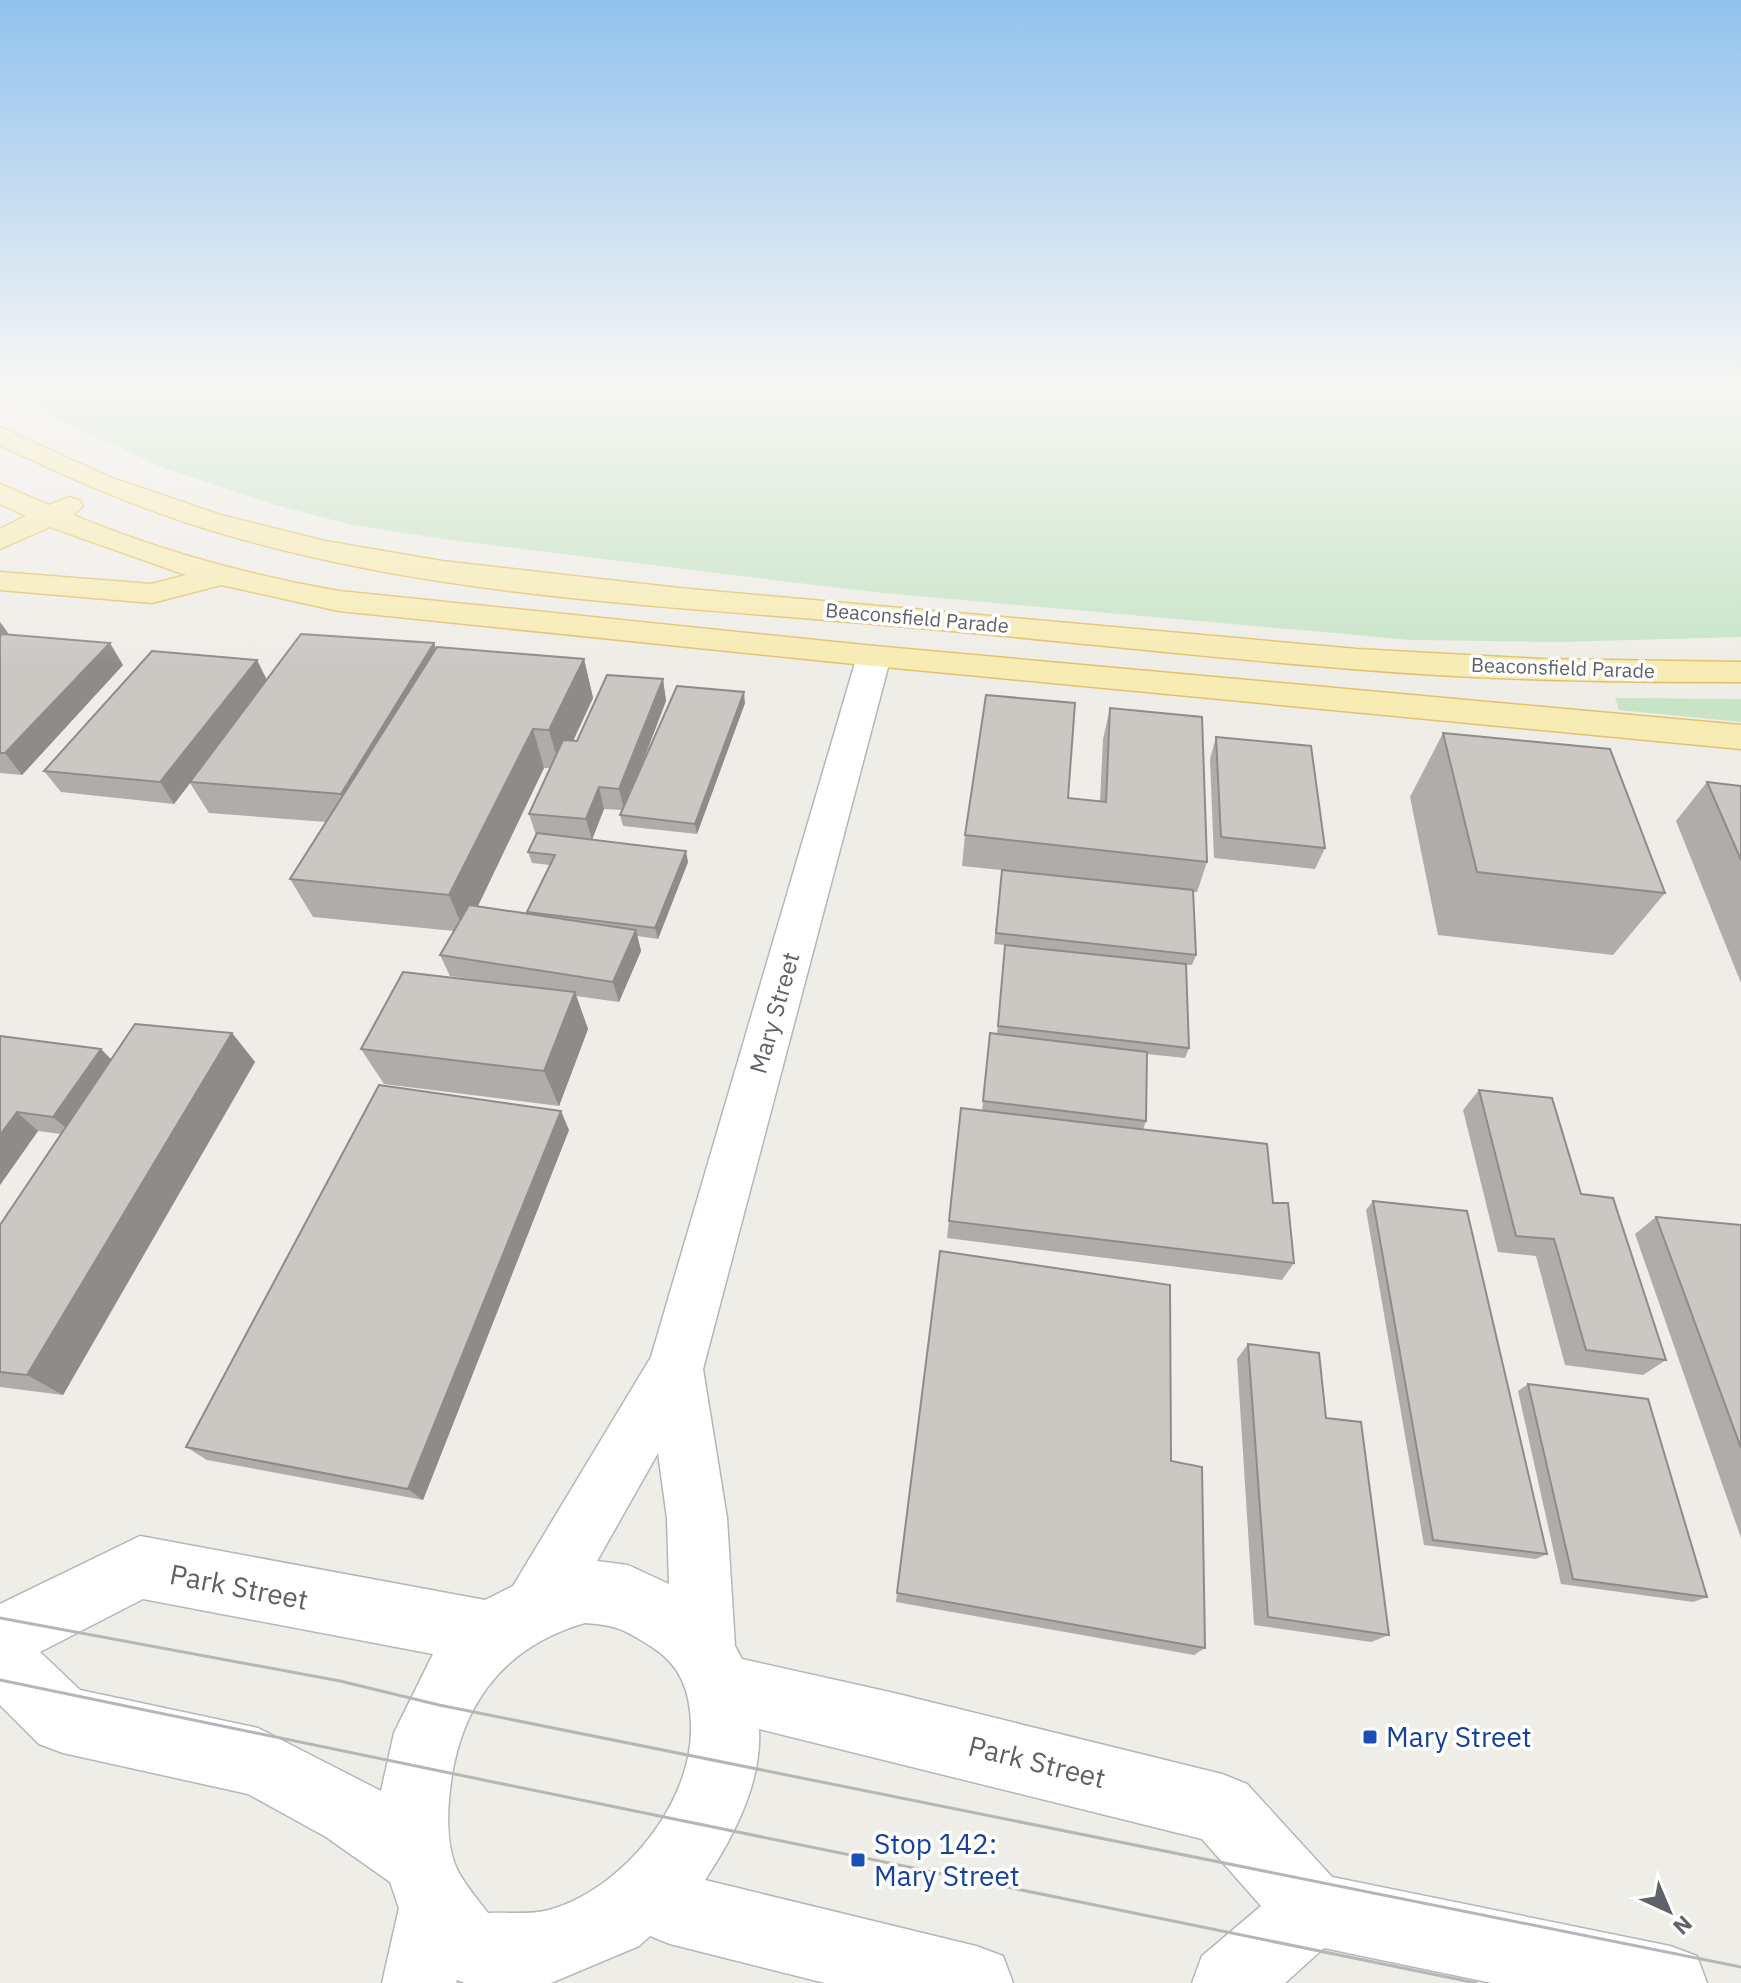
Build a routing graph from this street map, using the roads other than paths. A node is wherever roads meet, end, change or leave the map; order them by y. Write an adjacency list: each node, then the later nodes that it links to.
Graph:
1 (89, 480): 2 (main road, Beaconsfield Parade)
2 (94, 482): 3 (main road, Beaconsfield Parade); 4 (main road); 9 (main road, Beaconsfield Parade)
3 (3, 497): 4 (main road, Beaconsfield Parade)
4 (50, 516): 5 (main road); 6 (main road, Beaconsfield Parade)
5 (0, 540)
6 (217, 576): 7 (main road, Beaconsfield Parade); 8 (main road, Beaconsfield Parade)
7 (0, 581)
8 (874, 656): 10 (main road, Beaconsfield Parade); 11 (street, Mary Street)
9 (1741, 672)
10 (1741, 737)
11 (675, 1369): 12 (street, Mary Street); 15 (street, Mary Street)
12 (515, 1620): 13 (street, Park Street); 15 (street); 16 (street, Mary Street)
13 (0, 1638)
14 (0, 1659): 16 (street)
15 (711, 1671): 17 (street, Park Street); 18 (street, Mary Street)
16 (427, 1884): 18 (street); 19 (street)
17 (1313, 1909): 21 (street); 22 (street)
18 (640, 1944): 20 (street)
19 (419, 1983)
20 (976, 1983)
21 (1229, 1983)
22 (1670, 1983)

